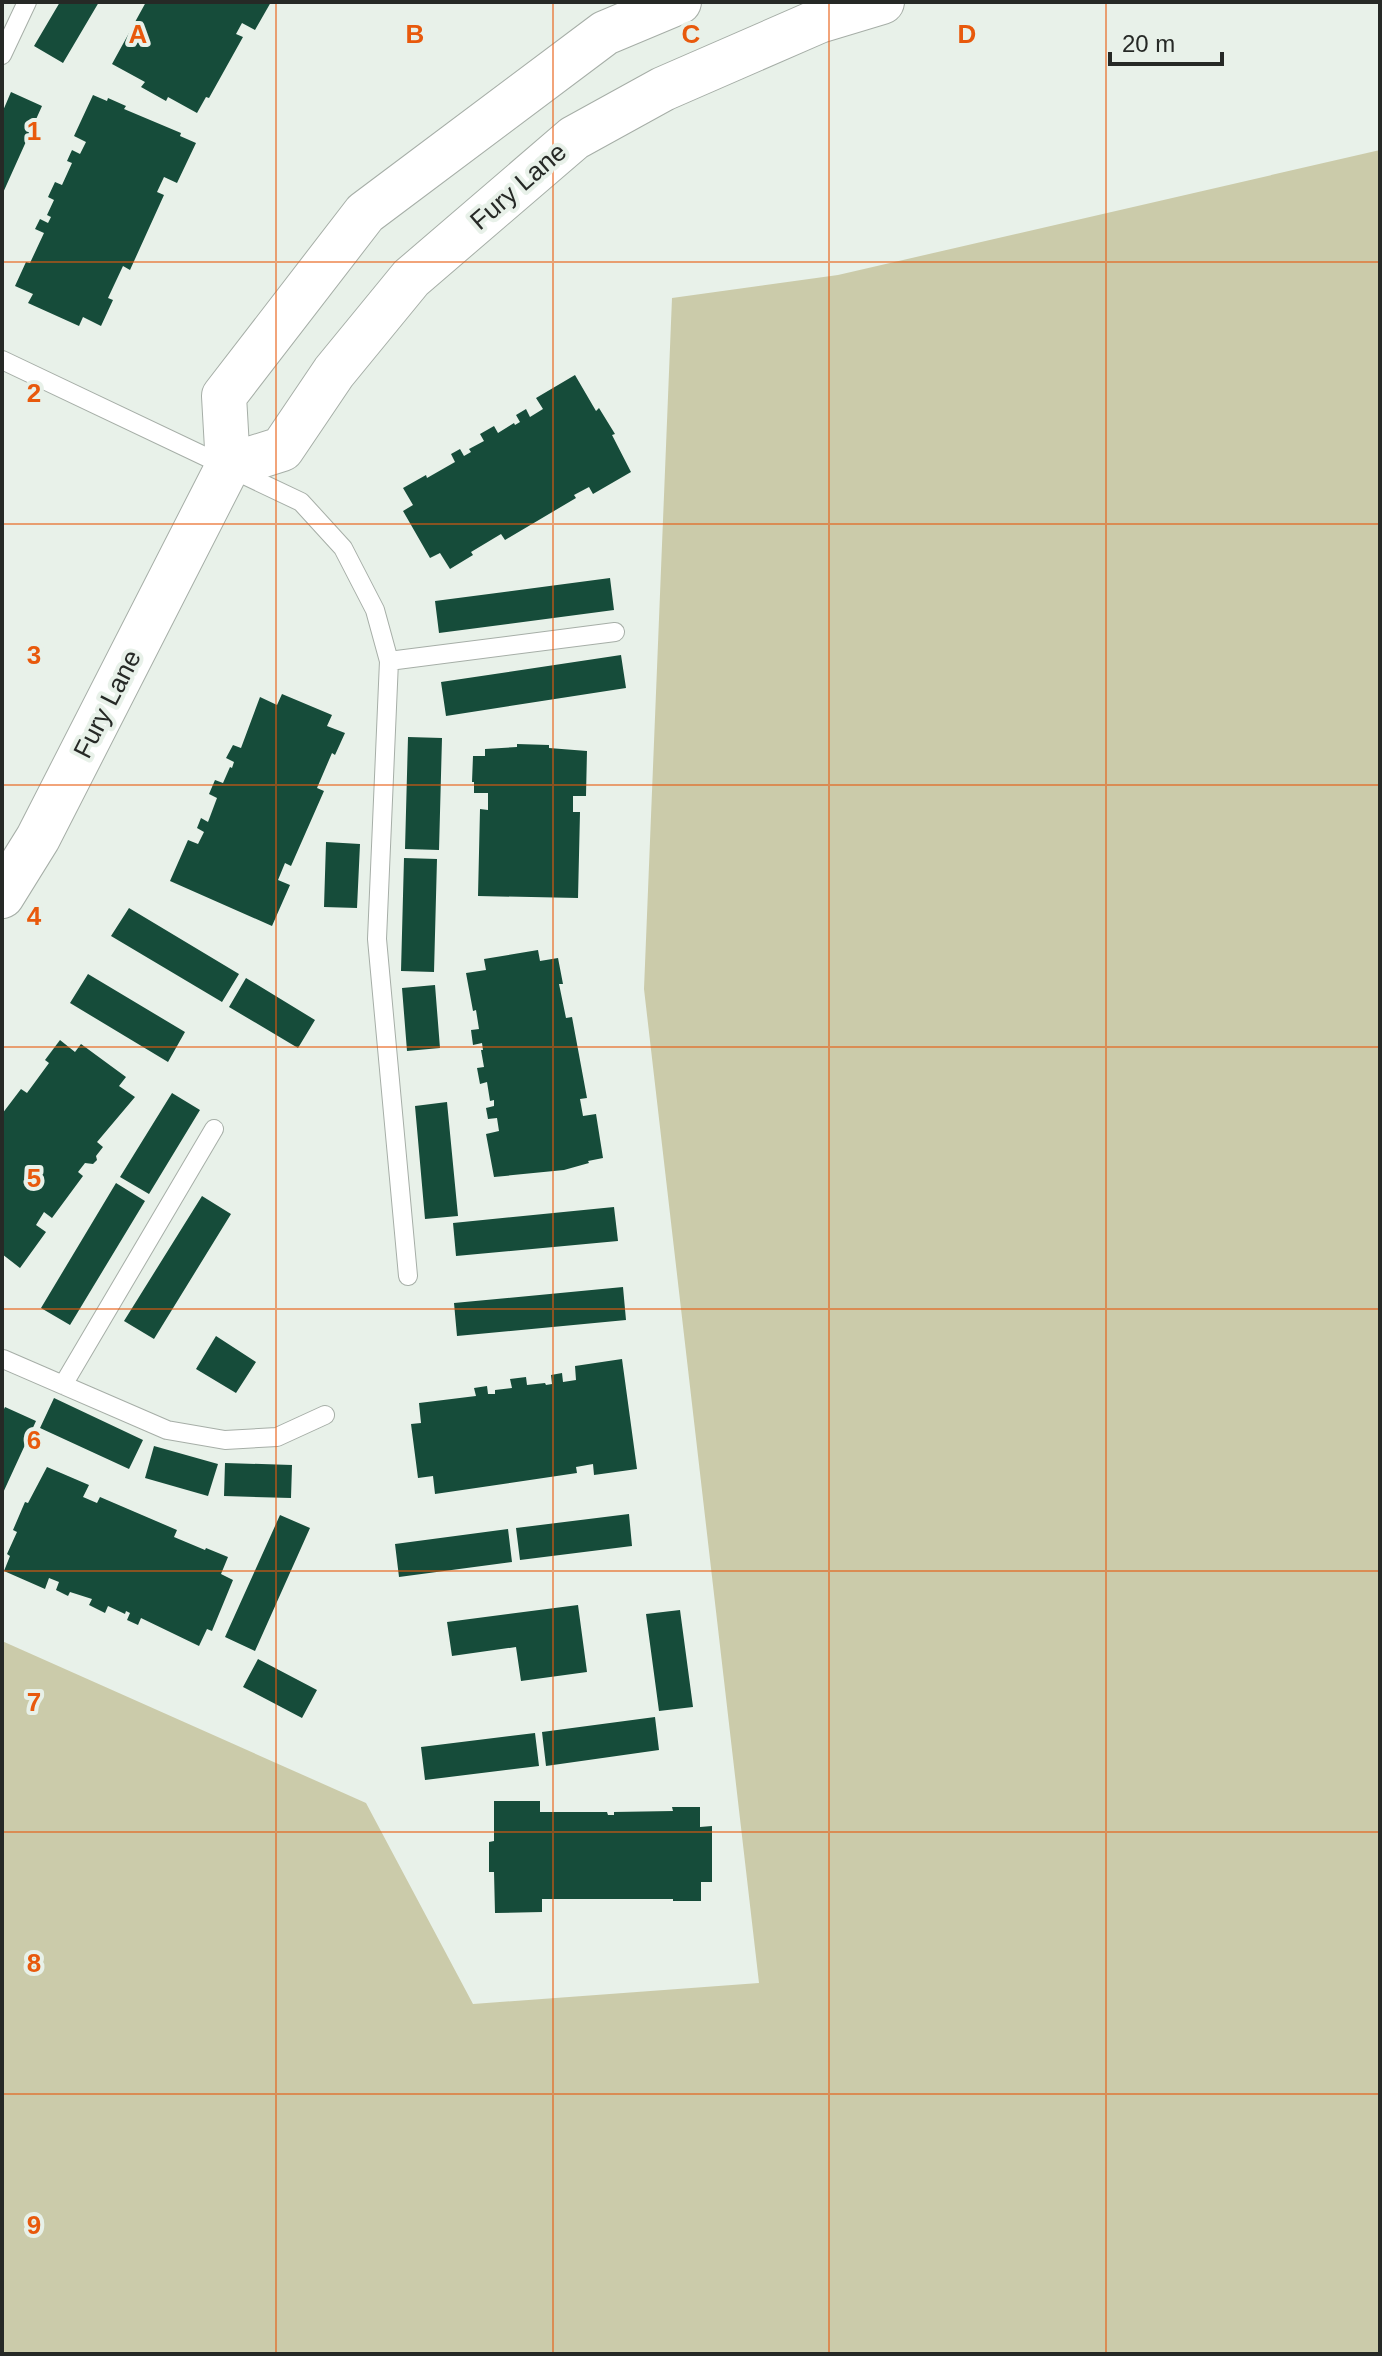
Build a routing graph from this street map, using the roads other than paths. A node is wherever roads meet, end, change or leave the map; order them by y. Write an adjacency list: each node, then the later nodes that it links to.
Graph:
1 (27, 2): 4 (lane)
2 (679, 2): 6 (main road)
3 (882, 2): 6 (main road, Fury Lane)
4 (2, 55)
5 (2, 360): 6 (lane)
6 (228, 466): 8 (lane); 9 (main road, Fury Lane)
7 (615, 632): 8 (lane)
8 (389, 661): 11 (lane)
9 (2, 896)
10 (214, 1129): 13 (lane)
11 (408, 1276)
12 (2, 1359): 13 (lane)
13 (63, 1385): 14 (lane)
14 (325, 1415)

